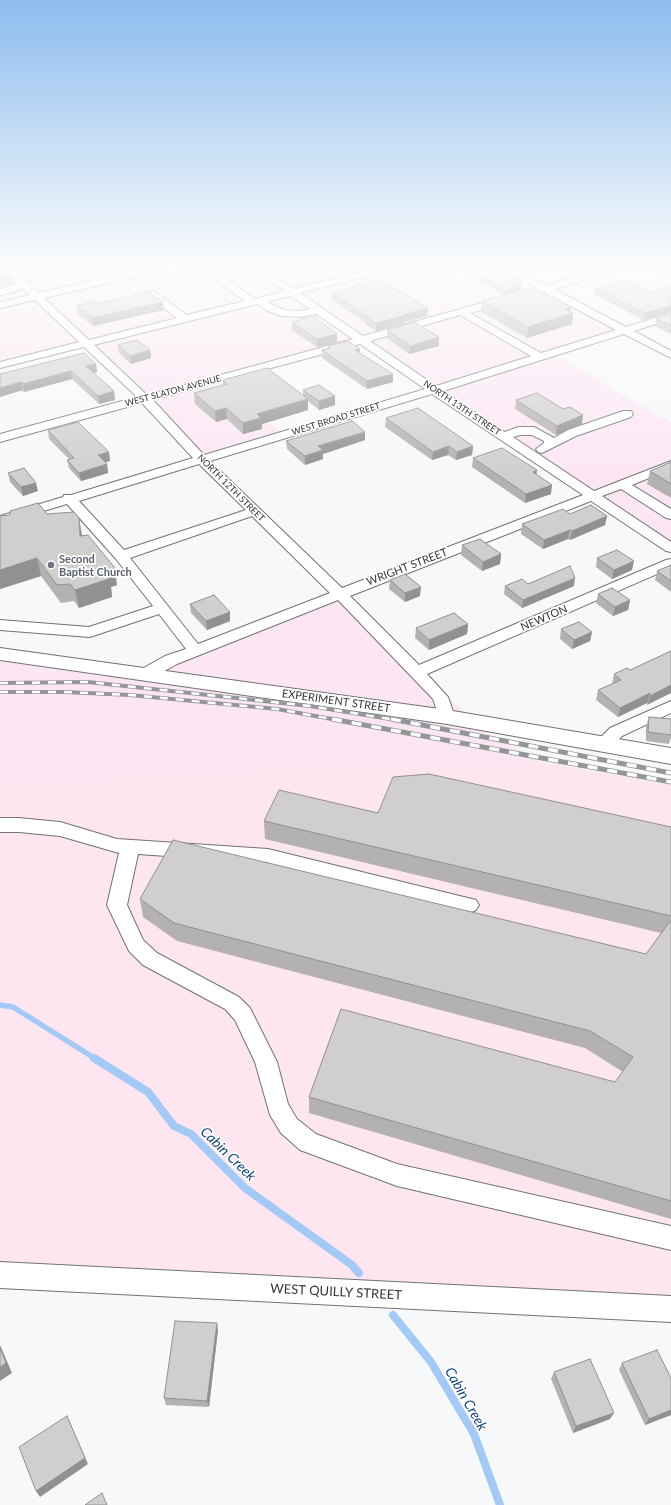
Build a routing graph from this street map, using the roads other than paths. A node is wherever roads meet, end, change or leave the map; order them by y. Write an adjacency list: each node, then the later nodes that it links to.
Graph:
1 (77, 336): 9 (street, NORTH 12TH STREET)
2 (116, 336): 9 (street)
3 (356, 336): 8 (street, NORTH 13TH STREET)
4 (375, 336): 8 (street, WEST SLATON AVENUE)
5 (505, 336): 11 (street)
6 (604, 336): 11 (street, WEST BROAD STREET)
7 (636, 336): 10 (street)
8 (362, 340): 13 (street, NORTH 13TH STREET); 14 (street, WEST SLATON AVENUE)
9 (85, 344): 12 (street); 14 (street, NORTH 12TH STREET)
10 (671, 355)
11 (540, 356): 13 (street, WEST BROAD STREET)
12 (0, 365)
13 (434, 390): 16 (street, NORTH 13TH STREET); 20 (street, WEST BROAD STREET)
14 (145, 399): 17 (street, WEST SLATON AVENUE); 20 (street, NORTH 12TH STREET)
15 (627, 414): 18 (street)
16 (504, 437): 18 (street); 19 (street, NORTH 13TH STREET)
17 (0, 438)
18 (551, 444): 19 (street)
19 (530, 454): 23 (street, NORTH 13TH STREET)
20 (202, 460): 24 (street, WEST BROAD STREET); 25 (street, NORTH 12TH STREET)
21 (671, 465): 22 (street, WRIGHT STREET)
22 (622, 484): 23 (street, WRIGHT STREET); 26 (street)
23 (592, 495): 28 (street, NORTH 13TH STREET); 31 (street, WRIGHT STREET)
24 (69, 498): 27 (street, WEST BROAD STREET); 29 (street)
25 (254, 511): 29 (street); 31 (street, NORTH 12TH STREET)
26 (671, 515)
27 (0, 520)
28 (669, 544)
29 (121, 556): 32 (street)
30 (671, 563): 36 (street, NEWTON)
31 (339, 593): 34 (street, WRIGHT STREET); 36 (street, NORTH 12TH STREET)
32 (162, 608): 33 (street); 34 (street)
33 (0, 625)
34 (195, 650): 37 (street, WRIGHT STREET)
35 (0, 654): 37 (main road, EXPERIMENT STREET)
36 (417, 672): 39 (street, NORTH 12TH STREET)
37 (146, 674): 39 (main road, EXPERIMENT STREET)
38 (671, 706): 40 (street)
39 (447, 717): 40 (main road, EXPERIMENT STREET)
40 (603, 745): 41 (main road, EXPERIMENT STREET)
41 (671, 756)
42 (0, 825): 43 (street)
43 (130, 847): 44 (street); 45 (street)
44 (469, 905)
45 (671, 1238)
46 (0, 1275): 47 (street, WEST QUILLY STREET)
47 (671, 1309)

